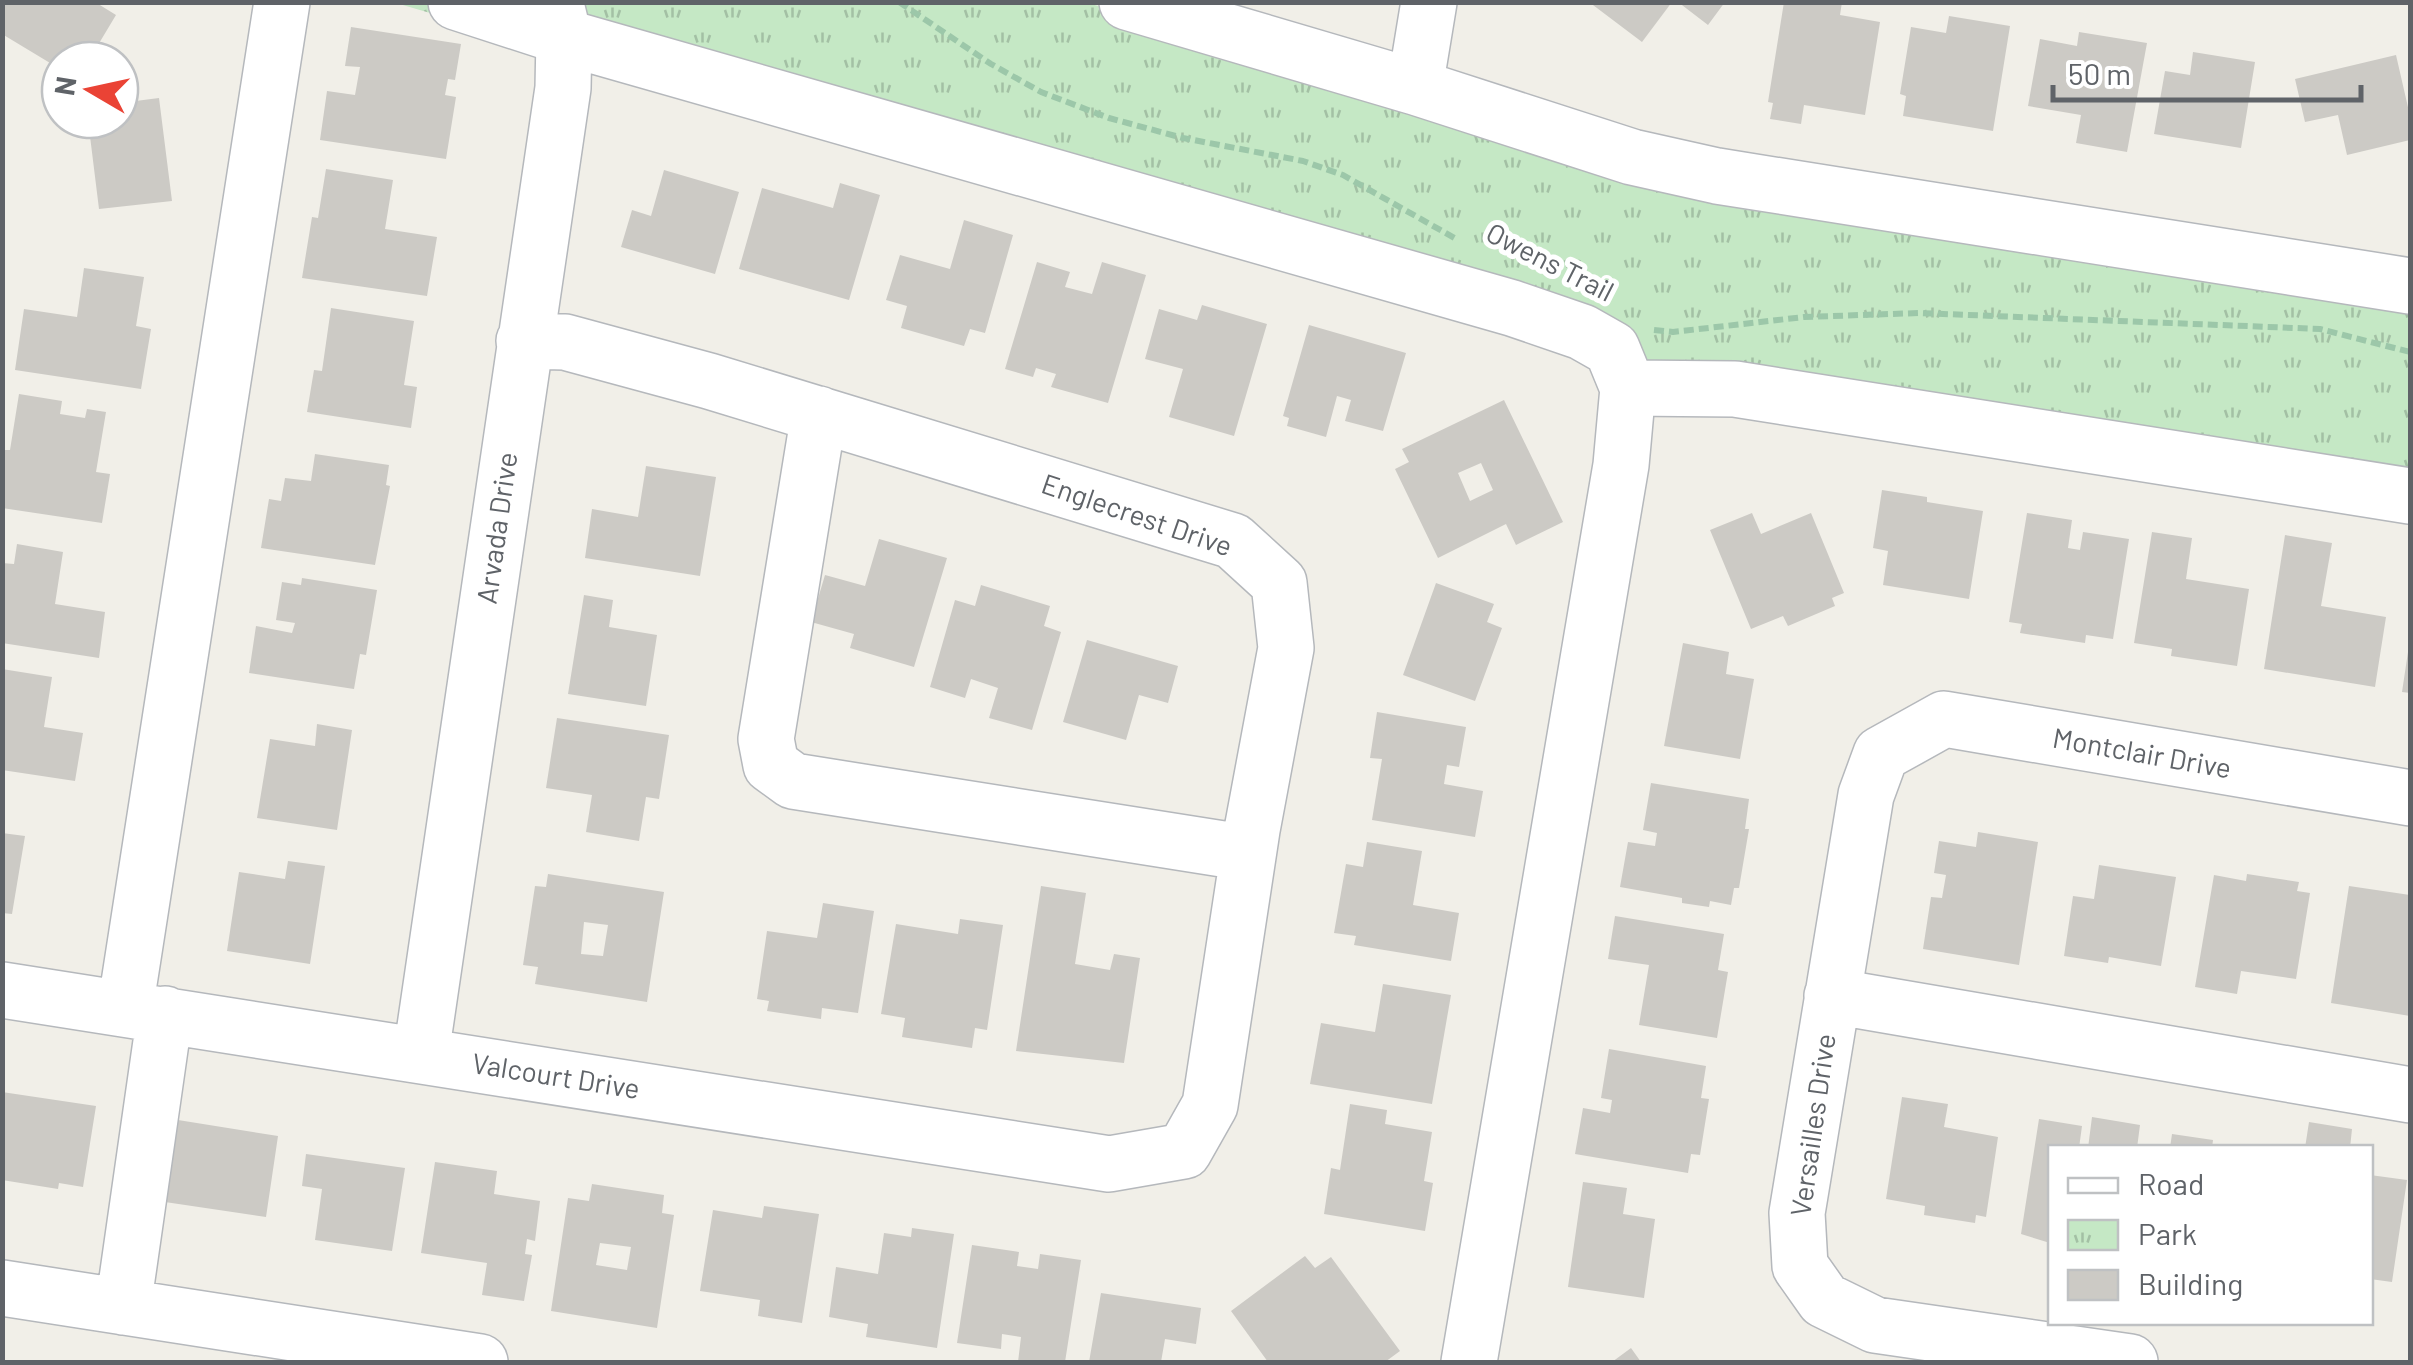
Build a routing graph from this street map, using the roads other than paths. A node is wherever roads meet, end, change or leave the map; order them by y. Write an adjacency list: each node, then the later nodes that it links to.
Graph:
1 (282, 2): 17 (street)
2 (456, 2): 5 (street)
3 (1127, 2): 6 (street)
4 (1429, 2): 6 (street)
5 (560, 20): 8 (street, Arvada Drive); 9 (street)
6 (1415, 88): 7 (street)
7 (2410, 286)
8 (524, 341): 10 (street, Englecrest Drive); 18 (street, Arvada Drive)
9 (1628, 388): 11 (street); 24 (street)
10 (818, 414): 14 (street, Englecrest Drive); 14 (street)
11 (2410, 496)
12 (1881, 754): 13 (street, Montclair Drive); 16 (street, Versailles Drive)
13 (2410, 798)
14 (1248, 853): 20 (street, Englecrest Drive)
15 (2, 990): 17 (street, Valcourt Drive)
16 (1832, 996): 19 (street); 25 (street, Versailles Drive)
17 (145, 1012): 18 (street, Valcourt Drive); 22 (street)
18 (421, 1054): 20 (street, Valcourt Drive)
19 (2410, 1095)
20 (1109, 1164)
21 (2, 1288): 22 (street)
22 (123, 1307): 23 (street)
23 (480, 1362)
24 (1469, 1362)
25 (2130, 1362)

